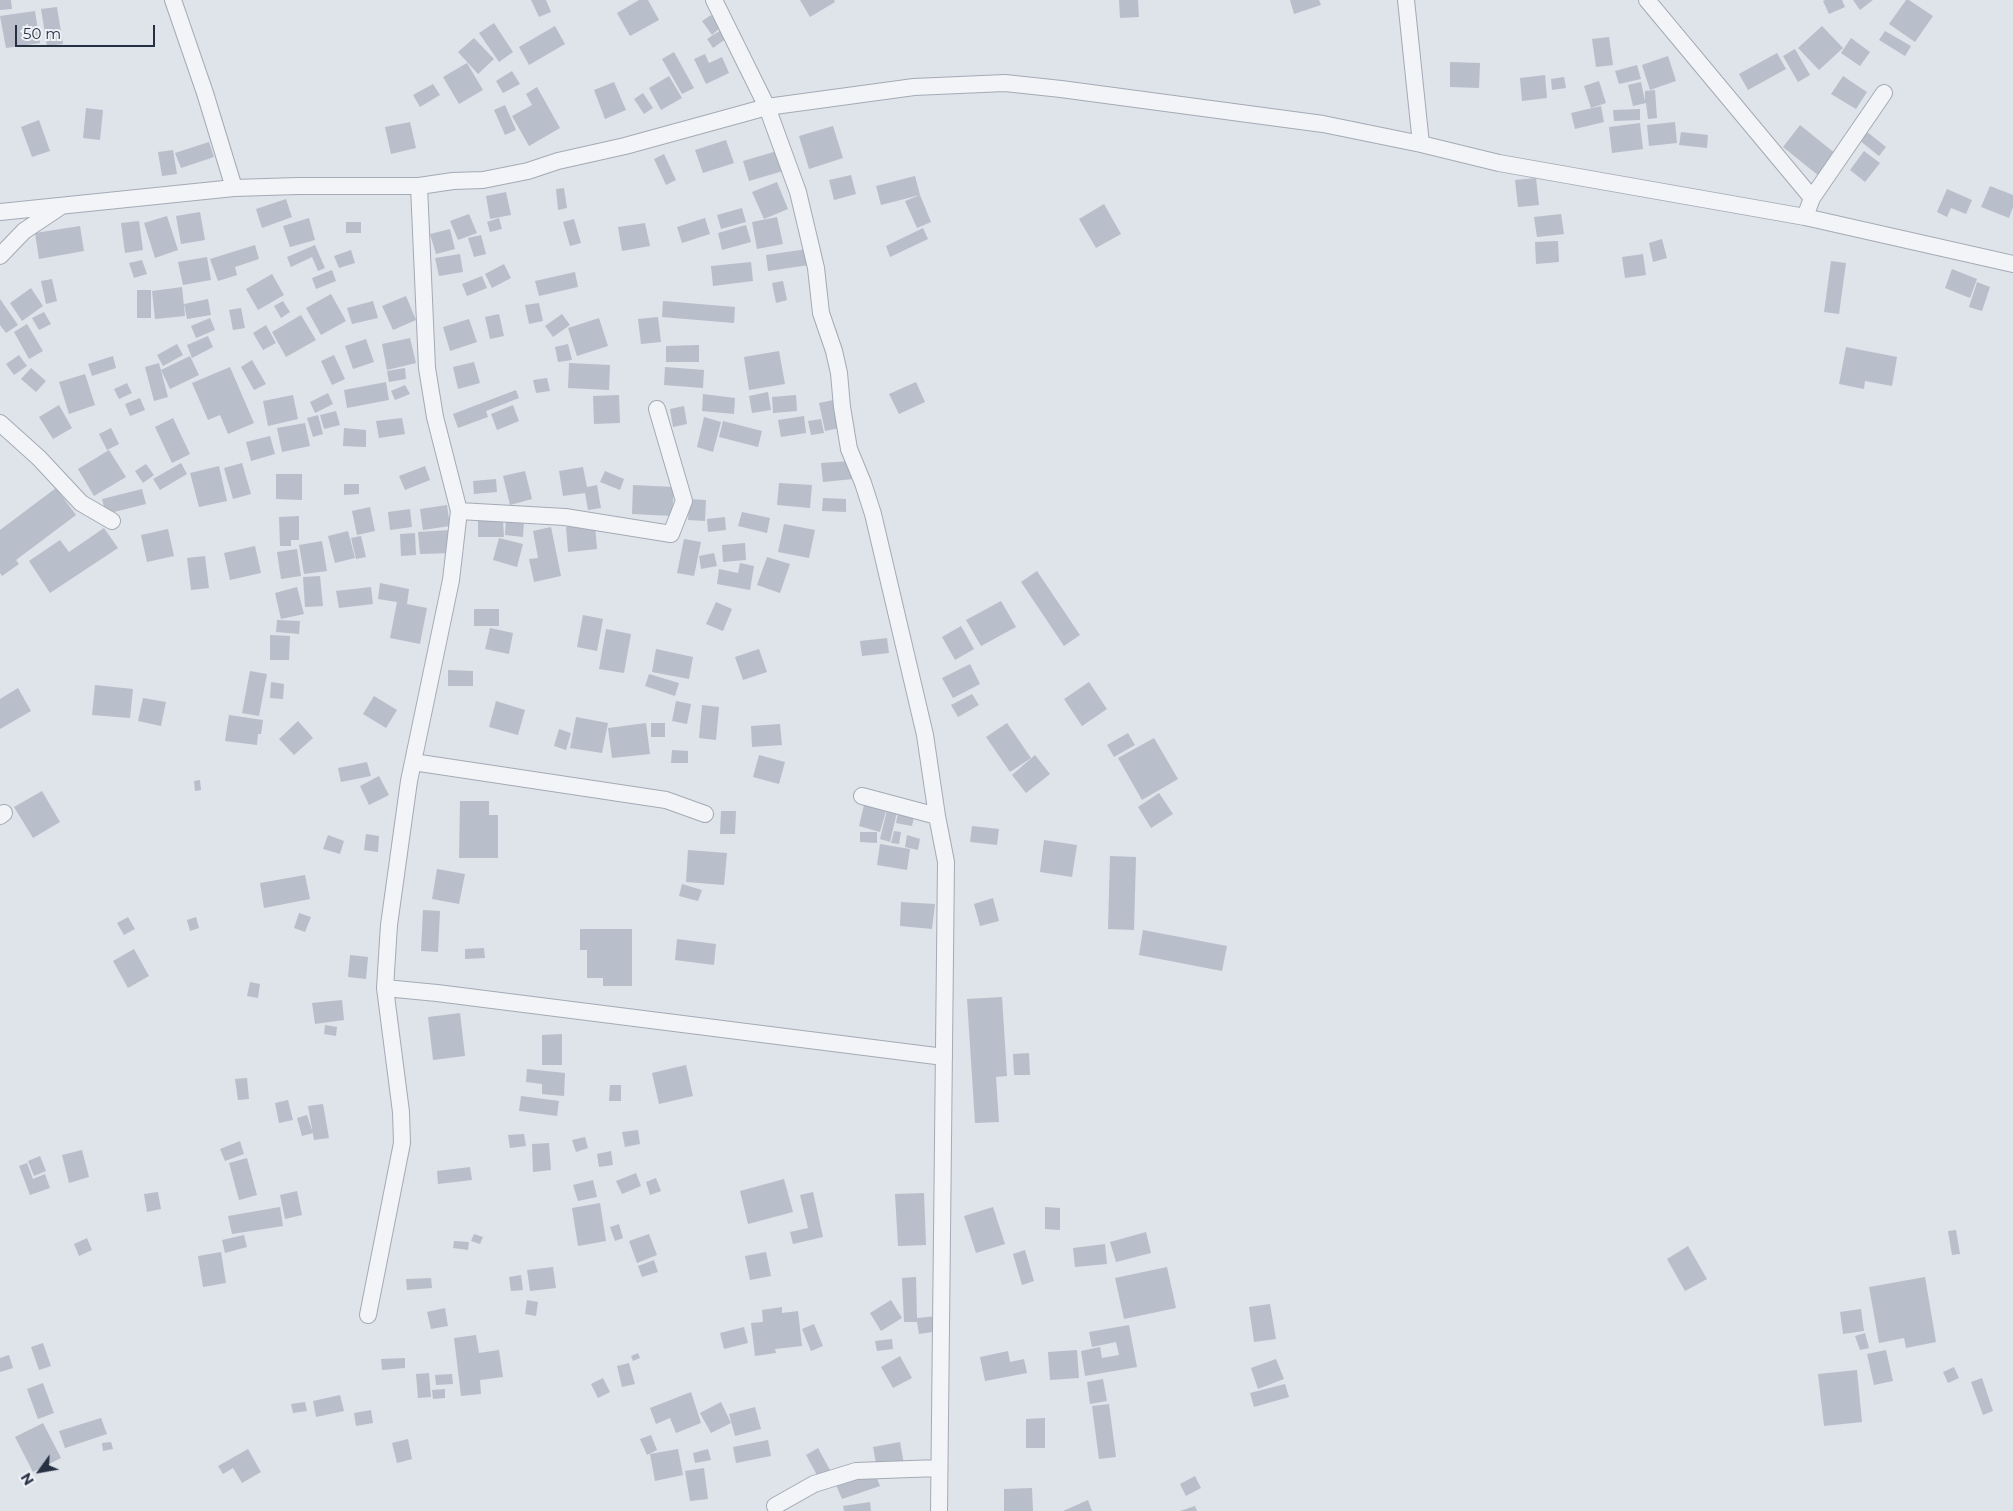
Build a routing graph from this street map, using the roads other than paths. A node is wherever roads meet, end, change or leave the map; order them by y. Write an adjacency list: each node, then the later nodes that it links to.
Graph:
1 (173, 0): 9 (street)
2 (714, 0): 6 (street)
3 (1406, 0): 7 (street)
4 (1647, 0): 10 (street)
5 (1884, 93): 10 (street)
6 (767, 107): 7 (street); 8 (street); 23 (street)
7 (1421, 144): 13 (street)
8 (419, 186): 9 (street); 18 (street)
9 (234, 188): 11 (street)
10 (1812, 198): 13 (street)
11 (62, 205): 12 (street); 14 (street)
12 (0, 212)
13 (1805, 217): 15 (street)
14 (0, 256)
15 (2013, 264)
16 (657, 409): 18 (street)
17 (0, 422): 19 (street)
18 (460, 511): 20 (street)
19 (112, 521)
20 (413, 762): 22 (street); 24 (street)
21 (862, 796): 23 (street)
22 (705, 814)
23 (937, 816): 25 (street)
24 (385, 988): 25 (street); 26 (street)
25 (944, 1057): 27 (street)
26 (368, 1315)
27 (939, 1468): 28 (street); 29 (street)
28 (775, 1506)
29 (939, 1511)

